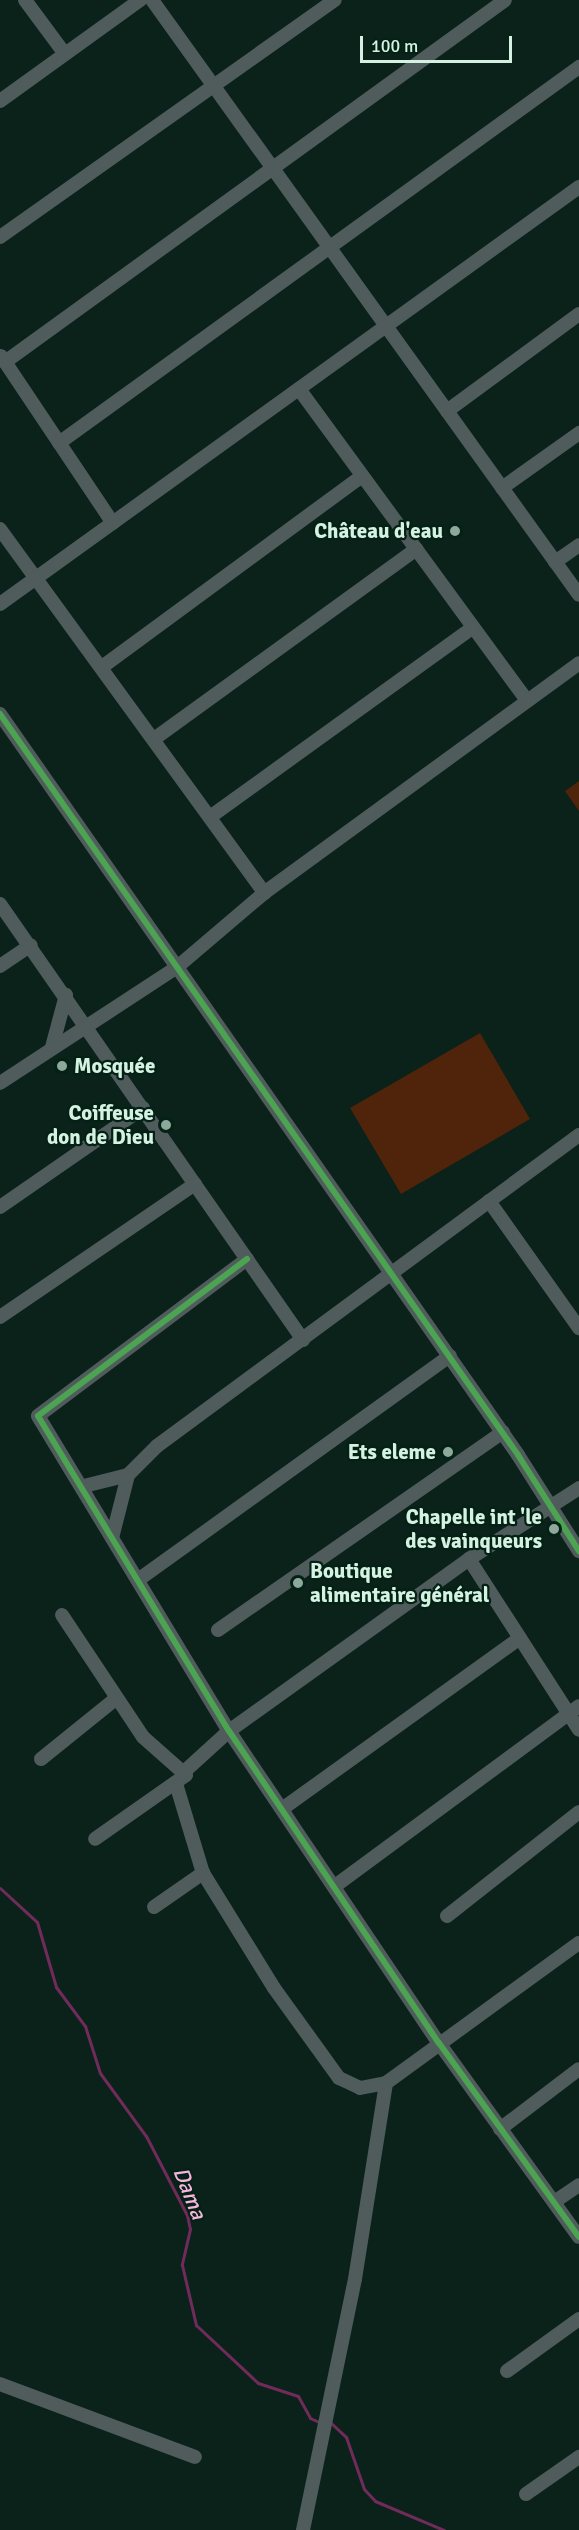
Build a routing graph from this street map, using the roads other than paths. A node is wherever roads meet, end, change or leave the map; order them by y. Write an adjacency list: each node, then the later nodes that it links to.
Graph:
1 (25, 0): 6 (street)
2 (140, 0): 6 (street)
3 (152, 0): 8 (street)
4 (335, 0): 8 (street)
5 (505, 0): 10 (street)
6 (65, 54): 9 (street)
7 (579, 67): 13 (street)
8 (214, 86): 10 (street); 12 (street)
9 (0, 101)
10 (273, 168): 13 (street); 16 (street)
11 (579, 187): 15 (street)
12 (0, 237)
13 (328, 245): 15 (street); 20 (street)
14 (579, 314): 18 (street)
15 (386, 325): 17 (street); 18 (street)
16 (3, 358): 20 (street)
17 (299, 389): 21 (street); 23 (street)
18 (447, 411): 22 (street)
19 (579, 433): 22 (street)
20 (59, 443): 23 (street)
21 (362, 476): 26 (street); 33 (street)
22 (502, 488): 27 (street)
23 (113, 523): 28 (street)
24 (0, 529): 28 (street)
25 (579, 545): 27 (street)
26 (416, 549): 31 (street); 36 (street)
27 (555, 562): 29 (street)
28 (35, 578): 30 (street); 33 (street)
29 (579, 595)
30 (0, 604)
31 (472, 628): 34 (street); 37 (street)
32 (579, 663): 34 (street)
33 (102, 666): 36 (street)
34 (527, 701): 38 (street)
35 (0, 714): 42 (street)
36 (154, 739): 37 (street)
37 (210, 817): 38 (street)
38 (264, 893): 42 (street)
39 (0, 904): 40 (street)
40 (31, 945): 41 (street); 43 (street)
41 (0, 966)
42 (176, 968): 44 (street); 53 (street)
43 (66, 995): 44 (street); 45 (street)
44 (85, 1023): 45 (street); 47 (street)
45 (52, 1047): 46 (street)
46 (0, 1083)
47 (143, 1108): 49 (street); 51 (street)
48 (576, 1142): 50 (street)
49 (195, 1184): 52 (street); 54 (street)
50 (489, 1201): 53 (street); 55 (street)
51 (0, 1207)
52 (247, 1258): 56 (street); 60 (street)
53 (388, 1273): 56 (street); 57 (street)
54 (0, 1317)
55 (579, 1328)
56 (303, 1340): 59 (street)
57 (450, 1356): 58 (street); 66 (street)
58 (503, 1432): 62 (street); 68 (street)
59 (128, 1475): 60 (street); 63 (street)
60 (84, 1486): 63 (street)
61 (579, 1488): 62 (street)
62 (550, 1510): 64 (street); 65 (street)
63 (112, 1538): 66 (street)
64 (579, 1551)
65 (469, 1558): 69 (street); 73 (street)
66 (138, 1580): 73 (street)
67 (62, 1615): 70 (street)
68 (218, 1630)
69 (520, 1638): 71 (street); 77 (street)
70 (114, 1700): 74 (street); 75 (street)
71 (574, 1709): 72 (street); 81 (street)
72 (579, 1730)
73 (229, 1731): 75 (street); 77 (street)
74 (42, 1759)
75 (185, 1771): 76 (street)
76 (177, 1786): 79 (street); 80 (street)
77 (282, 1809): 81 (street)
78 (579, 1812): 83 (street)
79 (95, 1839)
80 (203, 1873): 82 (street); 87 (street)
81 (335, 1886): 85 (street)
82 (154, 1907)
83 (447, 1916)
84 (579, 1942): 85 (street)
85 (439, 2043): 87 (street); 88 (street)
86 (579, 2069): 88 (street)
87 (386, 2083): 98 (street)
88 (501, 2129): 90 (street)
89 (579, 2185): 90 (street)
90 (554, 2202): 91 (street)
91 (579, 2237)
92 (579, 2319): 93 (street)
93 (507, 2371)
94 (0, 2384): 95 (street)
95 (195, 2457)
96 (579, 2457): 97 (street)
97 (526, 2494)
98 (303, 2530)

